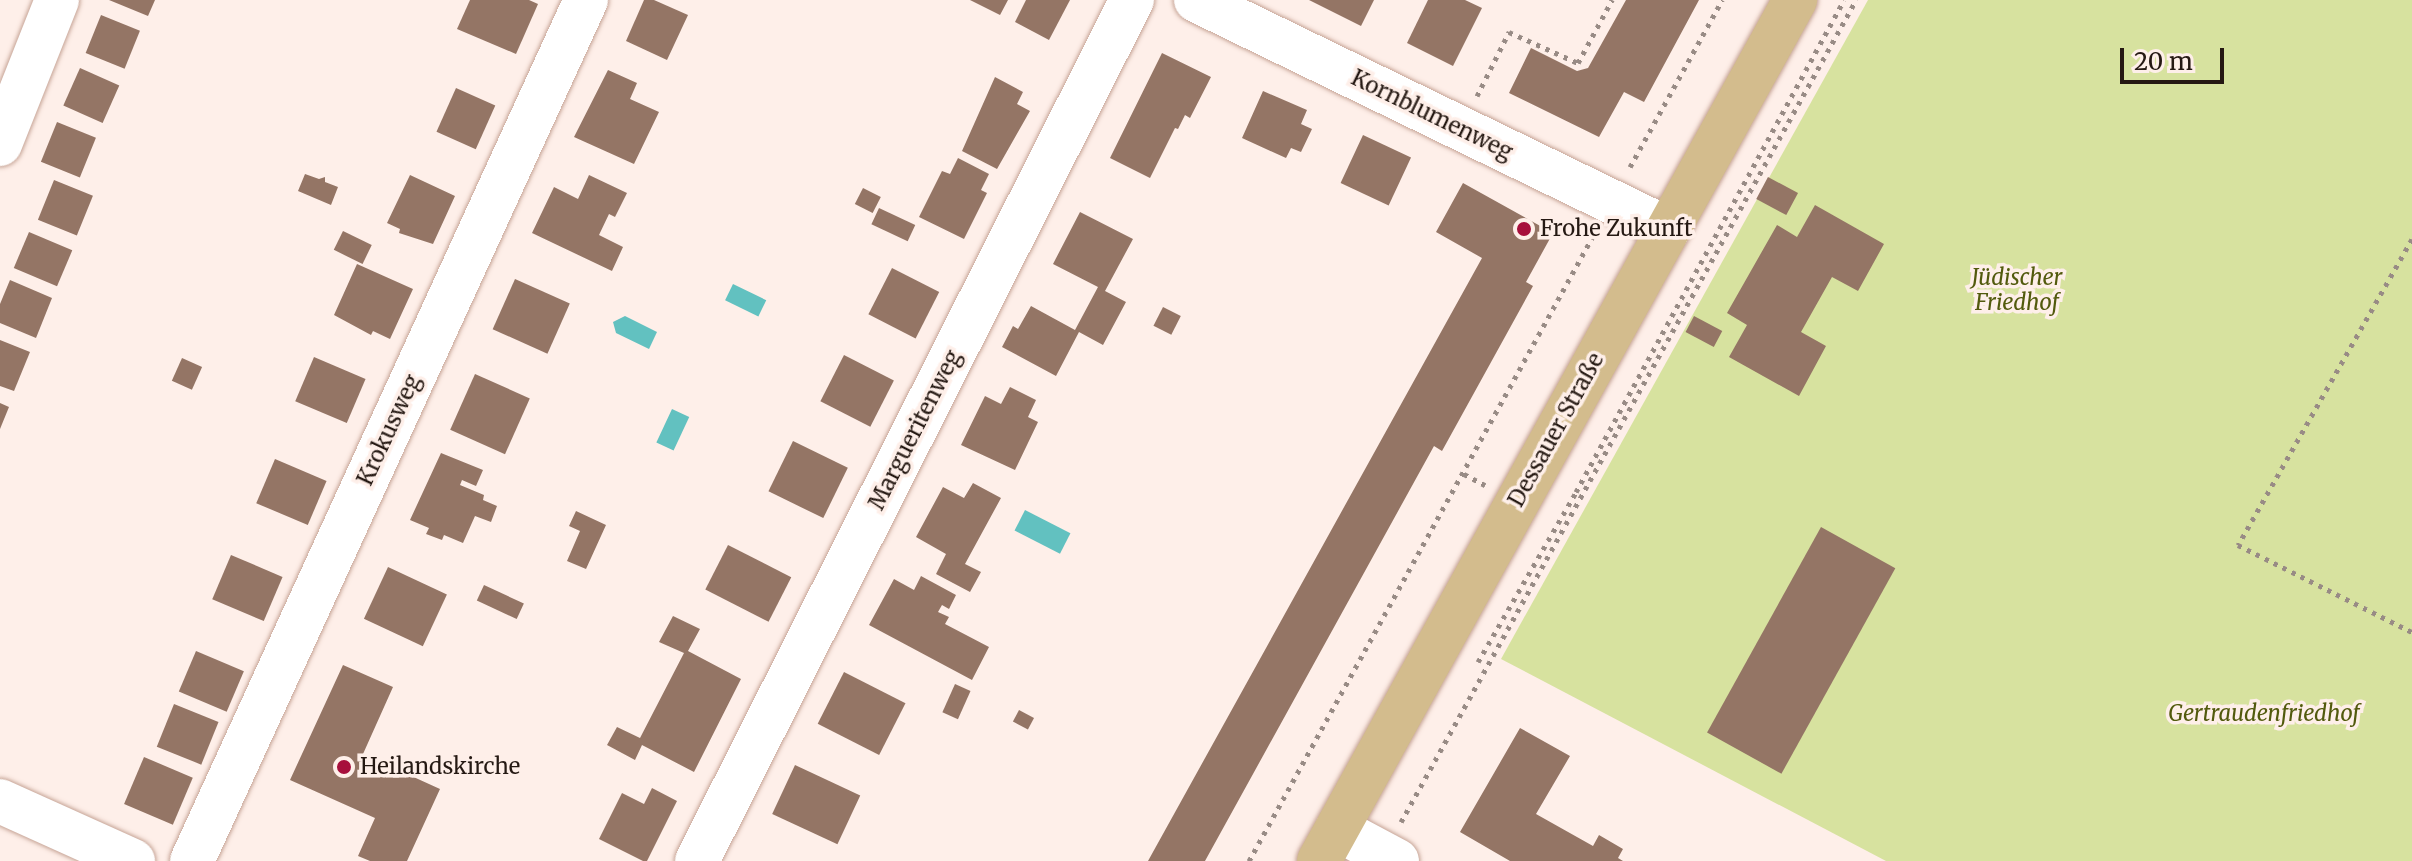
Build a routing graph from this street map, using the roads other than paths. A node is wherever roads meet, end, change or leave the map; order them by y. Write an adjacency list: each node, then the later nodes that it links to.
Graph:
1 (57, 0): 6 (street)
2 (586, 0): 12 (street, Krokusweg)
3 (1132, 0): 13 (street, Margueritenweg)
4 (1196, 0): 7 (street, Kornblumenweg)
5 (1795, 0): 7 (main road, Dessauer Straße)
6 (0, 144)
7 (1668, 229): 9 (main road, Dessauer Straße)
8 (0, 801): 11 (street)
9 (1328, 845): 10 (street)
10 (1390, 857)
11 (133, 861)
12 (192, 861)
13 (697, 861)

